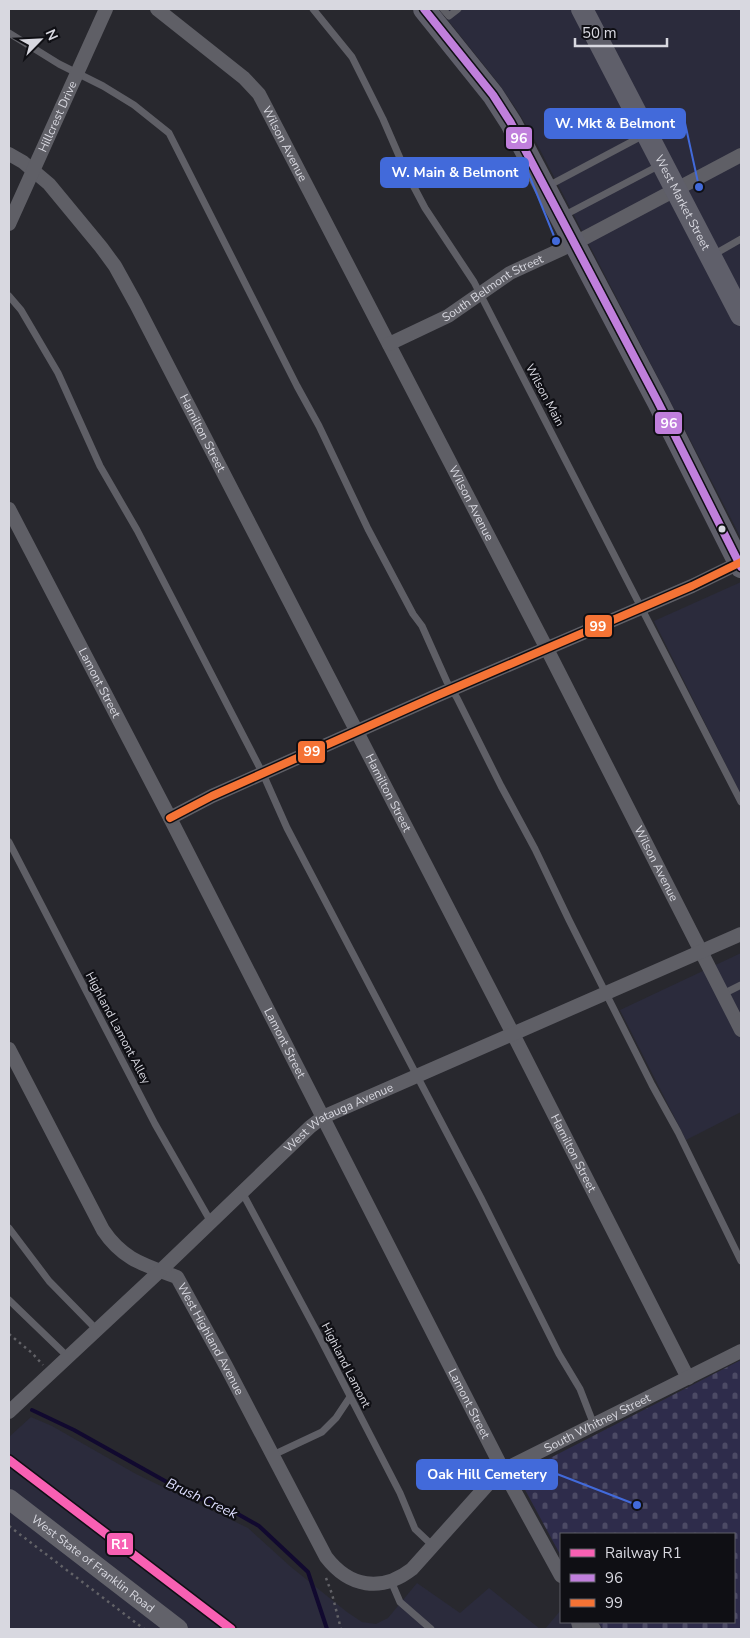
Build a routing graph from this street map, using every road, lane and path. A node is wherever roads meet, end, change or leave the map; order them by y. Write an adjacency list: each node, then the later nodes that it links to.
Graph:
1 (106, 9): 8 (street, Hillcrest Drive)
2 (157, 9): 24 (street, Wilson Avenue)
3 (313, 9): 21 (lane, Wilson Main)
4 (458, 9): 6 (lane)
5 (584, 10): 9 (main road, West Market Street)
6 (438, 15): 14 (main road)
7 (9, 33): 8 (lane)
8 (77, 73): 13 (street, Hillcrest Drive); 29 (lane)
9 (647, 134): 12 (main road, West Market Street); 14 (lane)
10 (9, 154): 13 (street, Hamilton Street)
11 (741, 156): 15 (street, South Belmont Street)
12 (662, 163): 15 (main road, West Market Street); 16 (lane)
13 (34, 170): 17 (street, Hillcrest Drive); 30 (street, Hamilton Street)
14 (546, 187): 16 (main road)
15 (676, 189): 19 (street, South Belmont Street); 20 (main road, West Market Street)
16 (562, 217): 19 (main road)
17 (9, 224)
18 (741, 239): 20 (lane)
19 (575, 243): 21 (street, South Belmont Street); 26 (main road)
20 (711, 256): 23 (main road, West Market Street)
21 (480, 293): 24 (street, South Belmont Street); 27 (lane, Wilson Main)
22 (9, 296): 31 (lane)
23 (741, 314)
24 (388, 344): 28 (street, Wilson Avenue)
25 (9, 509): 33 (street, Lamont Street)
26 (741, 564): 27 (street)
27 (642, 608): 28 (street); 32 (lane, Wilson Main)
28 (546, 649): 29 (street); 36 (street, Wilson Avenue)
29 (452, 690): 30 (street); 38 (lane)
30 (357, 732): 31 (street); 41 (street, Hamilton Street)
31 (263, 774): 33 (street); 43 (lane)
32 (741, 802)
33 (170, 818): 44 (street, Lamont Street)
34 (9, 842): 46 (lane, Highland Lamont Alley)
35 (741, 934): 36 (street, West Watauga Avenue)
36 (700, 952): 38 (street, West Watauga Avenue); 39 (street, Wilson Avenue)
37 (741, 985): 39 (lane)
38 (606, 992): 41 (street, West Watauga Avenue); 48 (lane)
39 (723, 994): 40 (street, Wilson Avenue)
40 (741, 1030)
41 (514, 1034): 43 (street, West Watauga Avenue); 56 (street, Hamilton Street)
42 (9, 1049): 49 (street, West Highland Avenue)
43 (418, 1076): 44 (street, West Watauga Avenue); 59 (lane)
44 (323, 1117): 45 (street, West Watauga Avenue); 61 (street, Lamont Street)
45 (242, 1192): 46 (street, West Watauga Avenue); 57 (lane, Highland Lamont)
46 (210, 1222): 49 (street, West Watauga Avenue)
47 (9, 1228): 51 (lane)
48 (741, 1261)
49 (160, 1271): 51 (street, West Watauga Avenue); 60 (street, West Highland Avenue)
50 (9, 1300): 54 (lane)
51 (96, 1329): 54 (street, West Watauga Avenue)
52 (9, 1334): 55 (path)
53 (741, 1350): 56 (street, South Whitney Street)
54 (67, 1356): 55 (street, West Watauga Avenue)
55 (50, 1372): 58 (street, West Watauga Avenue)
56 (688, 1378): 59 (street, South Whitney Street)
57 (350, 1397): 60 (lane); 64 (lane, Highland Lamont)
58 (9, 1412)
59 (594, 1425): 61 (street, South Whitney Street)
60 (273, 1455): 68 (street, West Highland Avenue)
61 (503, 1470): 64 (street, South Whitney Street); 65 (street, Lamont Street)
62 (9, 1500): 70 (main road, West State of Franklin Road)
63 (9, 1526): 69 (path)
64 (432, 1546): 67 (street, South Whitney Street)
65 (560, 1574)
66 (326, 1578): 71 (path)
67 (391, 1582): 68 (street, South Whitney Street); 72 (lane)
68 (374, 1584)
69 (144, 1629)
70 (178, 1629)
71 (341, 1629)
72 (431, 1629)

